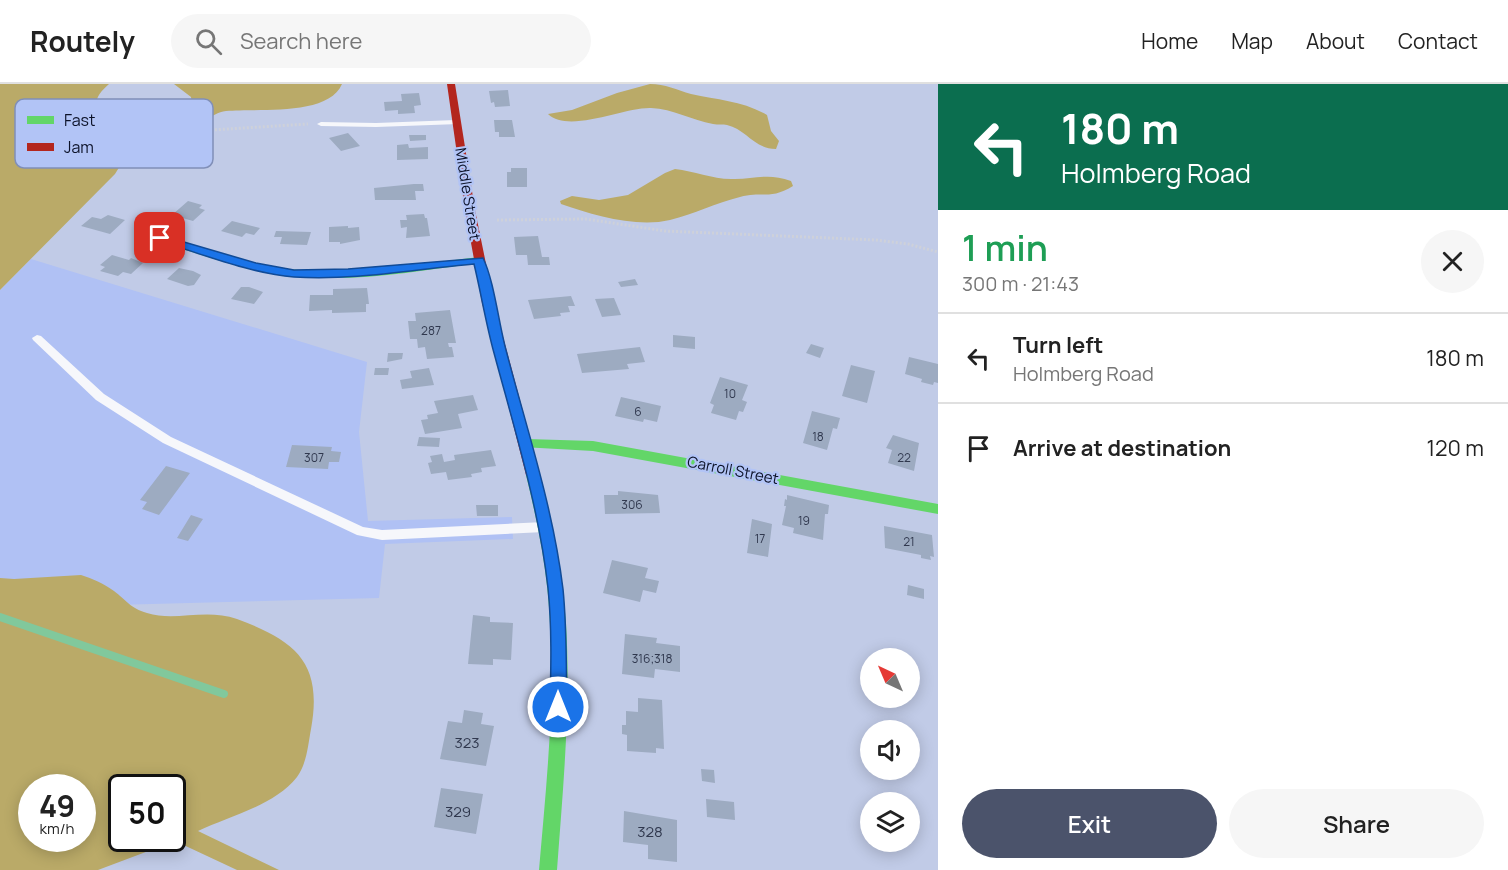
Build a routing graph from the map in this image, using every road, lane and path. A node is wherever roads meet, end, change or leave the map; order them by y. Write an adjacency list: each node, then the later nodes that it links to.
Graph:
1 (451, 84): 2 (main road, Middle Street)
2 (456, 122): 3 (lane); 5 (main road, Middle Street)
3 (321, 124): 4 (path)
4 (213, 130)
5 (472, 220): 7 (path); 8 (main road, Middle Street)
6 (146, 234): 8 (main road)
7 (938, 252)
8 (479, 260): 10 (main road, Middle Street)
9 (37, 338): 12 (lane)
10 (527, 444): 11 (main road, Carroll Street); 12 (main road, Middle Street)
11 (938, 509)
12 (546, 527): 13 (main road, Middle Street)
13 (548, 870)

